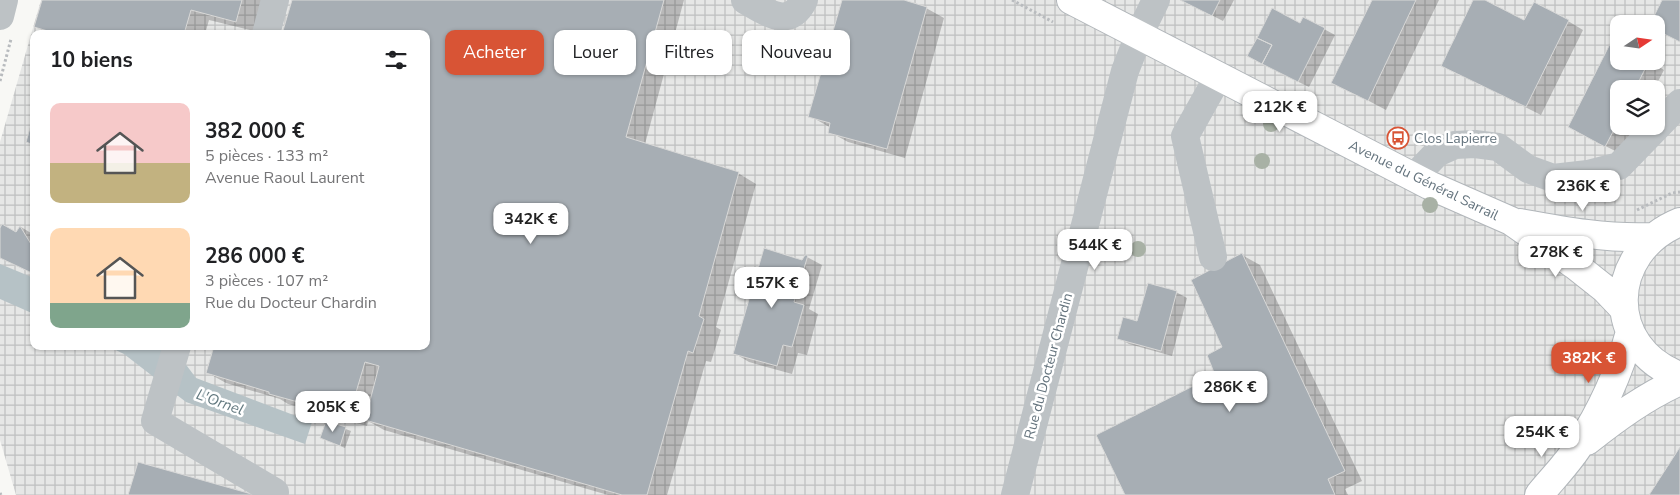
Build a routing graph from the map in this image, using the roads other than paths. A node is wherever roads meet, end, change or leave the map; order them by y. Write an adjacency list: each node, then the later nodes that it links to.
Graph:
1 (4, 0): 7 (street)
2 (275, 0): 8 (street)
3 (745, 0): 4 (street)
4 (804, 0)
5 (1071, 0): 9 (main road, Avenue du Général Sarrail)
6 (1156, 0): 9 (street, Rue du Docteur Chardin)
7 (0, 16)
8 (267, 30)
9 (1139, 35): 10 (main road, Avenue du Général Sarrail); 23 (street, Rue du Docteur Chardin)
10 (1218, 77): 12 (main road, Avenue du Général Sarrail); 16 (street)
11 (1680, 103): 12 (street)
12 (1414, 177): 13 (main road, Avenue du Général Sarrail)
13 (1511, 221): 15 (main road, Avenue du Général Sarrail); 17 (main road, Avenue du Général Sarrail)
14 (1680, 222): 15 (main road)
15 (1652, 238): 17 (main road)
16 (1213, 257)
17 (1627, 321): 19 (main road, Avenue du Général Sarrail); 21 (main road)
18 (175, 350): 22 (street)
19 (1680, 376)
20 (1680, 381): 21 (main road)
21 (1578, 448): 24 (main road)
22 (274, 495)
23 (1015, 495)
24 (1539, 495)

